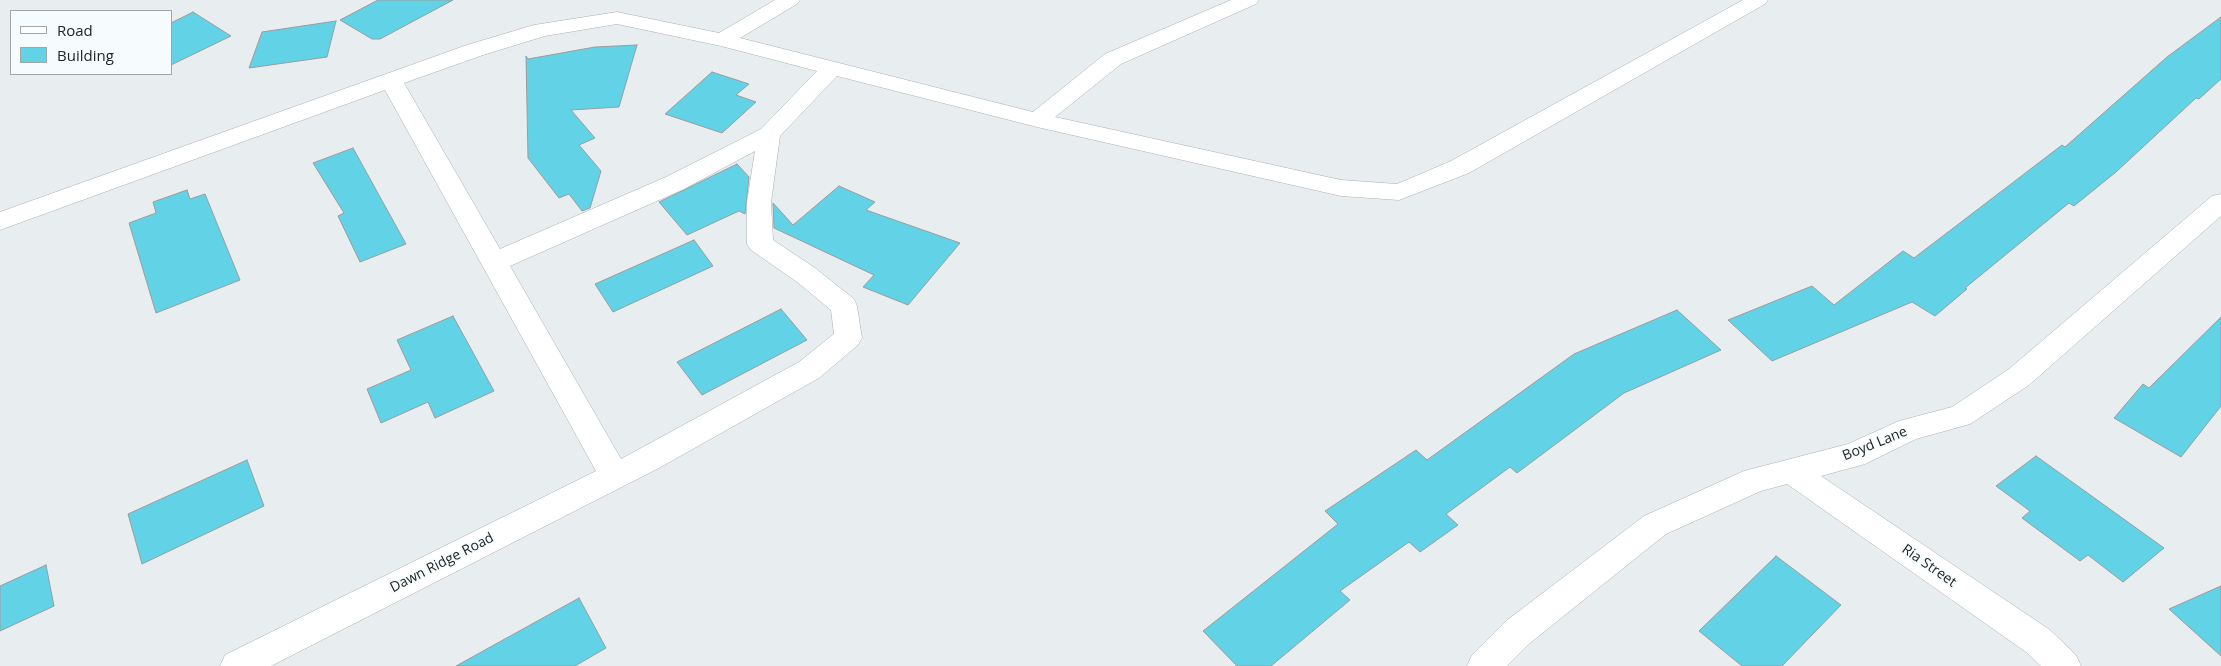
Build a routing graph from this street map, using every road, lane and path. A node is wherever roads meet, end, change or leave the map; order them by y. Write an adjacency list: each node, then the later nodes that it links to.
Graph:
1 (790, 0): 4 (street)
2 (1249, 0): 7 (street)
3 (1758, 0): 7 (street)
4 (722, 40): 5 (street); 6 (street)
5 (832, 68): 7 (street); 8 (street)
6 (391, 80): 10 (street); 11 (street)
7 (1037, 120)
8 (769, 134): 11 (street); 13 (street, Dawn Ridge Road)
9 (2221, 202): 12 (street, Boyd Lane)
10 (0, 221)
11 (495, 262): 13 (street)
12 (1791, 471): 15 (street, Boyd Lane); 16 (street, Ria Street)
13 (615, 476): 14 (street, Dawn Ridge Road)
14 (237, 666)
15 (1484, 666)
16 (2064, 666)

